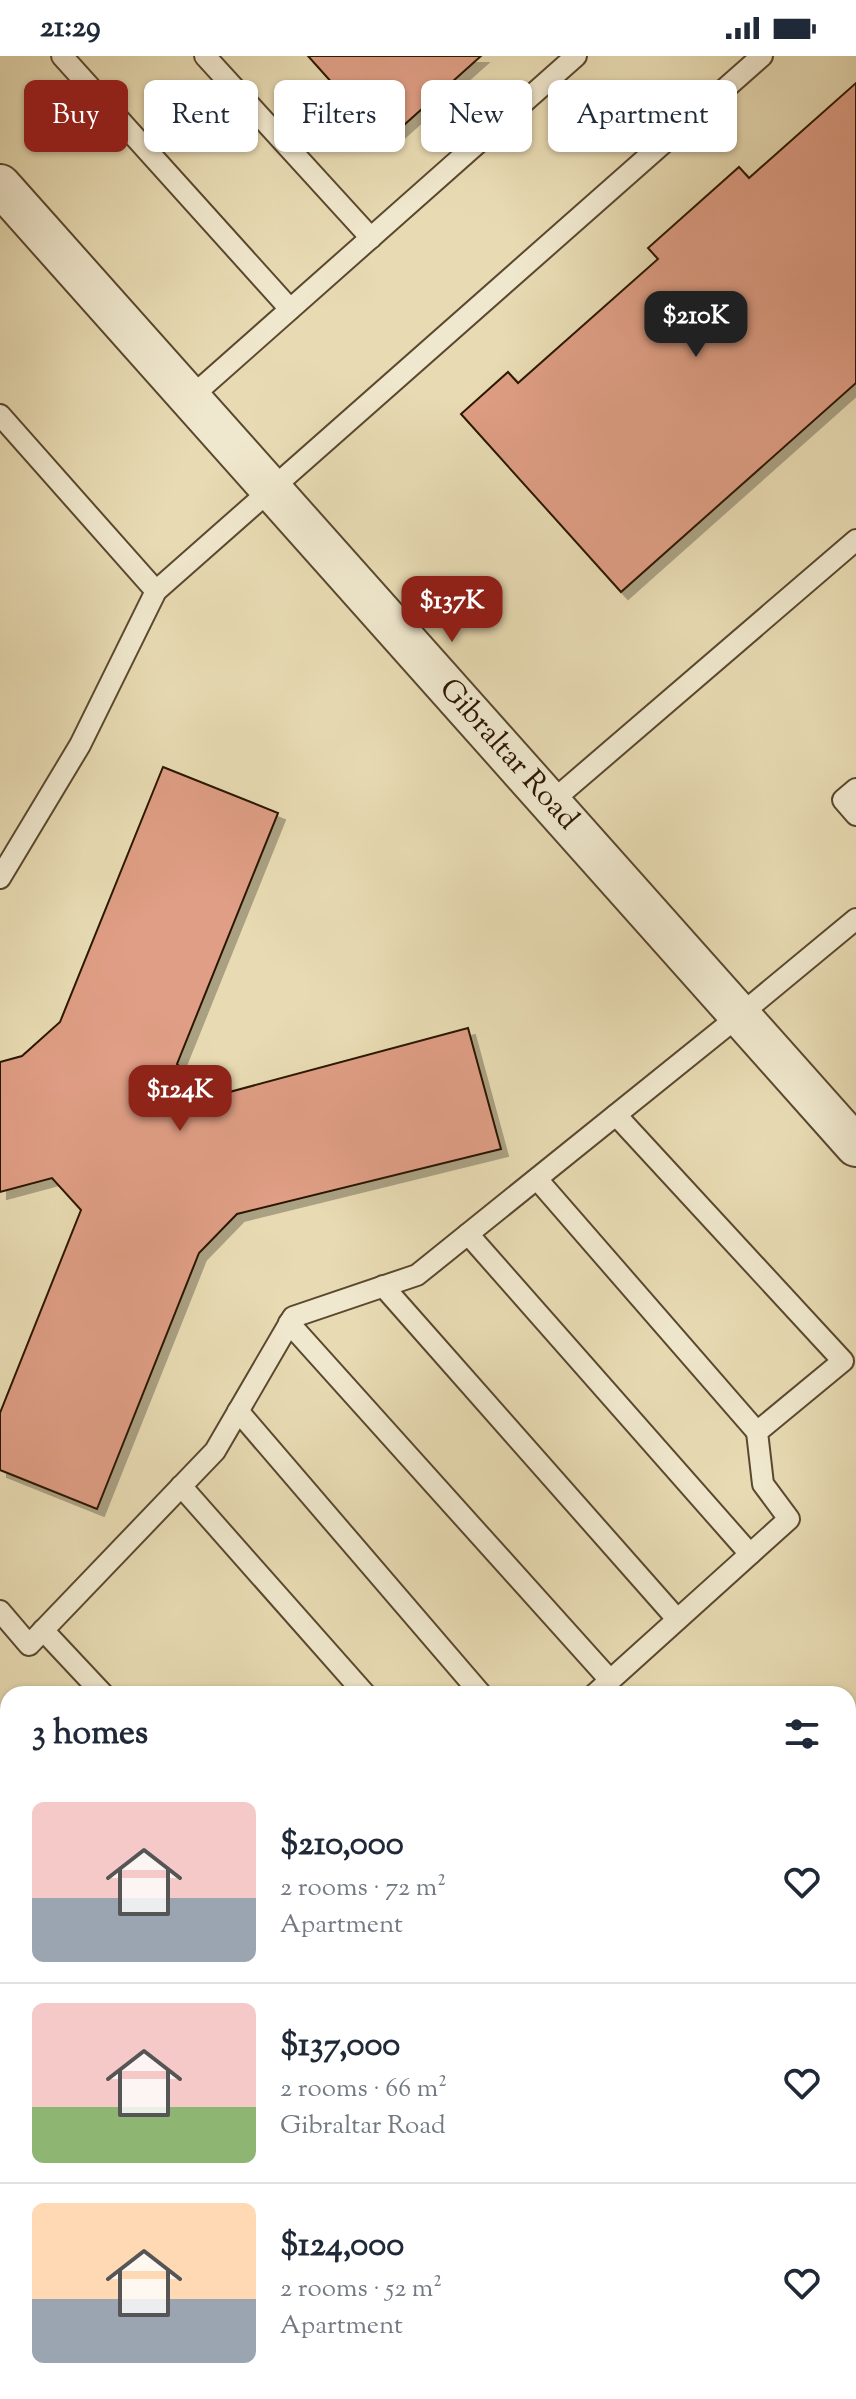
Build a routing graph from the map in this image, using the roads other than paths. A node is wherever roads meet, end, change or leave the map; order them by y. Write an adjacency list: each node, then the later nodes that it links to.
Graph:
1 (62, 56): 7 (lane)
2 (205, 56): 6 (lane)
3 (576, 56): 6 (lane)
4 (762, 56): 10 (lane)
5 (0, 185): 8 (street, Gibraltar Road)
6 (371, 238): 7 (lane)
7 (290, 309): 8 (lane)
8 (190, 398): 10 (street, Gibraltar Road)
9 (0, 415): 12 (lane)
10 (272, 490): 12 (lane); 14 (street, Gibraltar Road)
11 (856, 540): 14 (lane)
12 (156, 591): 16 (lane)
13 (856, 789): 15 (lane)
14 (550, 803): 18 (street, Gibraltar Road)
15 (856, 815)
16 (3, 864)
17 (856, 919): 18 (lane)
18 (740, 1015): 19 (lane); 20 (street, Gibraltar Road)
19 (616, 1115): 21 (lane); 26 (lane)
20 (856, 1146)
21 (537, 1179): 22 (lane); 26 (lane)
22 (468, 1234): 23 (lane); 28 (lane)
23 (383, 1286): 24 (lane); 30 (lane)
24 (289, 1323): 25 (lane); 35 (lane)
25 (238, 1411): 27 (lane); 34 (lane)
26 (757, 1432): 28 (lane)
27 (181, 1486): 31 (lane); 33 (lane)
28 (750, 1554): 30 (lane)
29 (0, 1611): 31 (lane)
30 (677, 1619): 36 (lane)
31 (43, 1630): 32 (lane)
32 (96, 1686)
33 (358, 1686)
34 (474, 1686)
35 (601, 1686)
36 (603, 1686)

